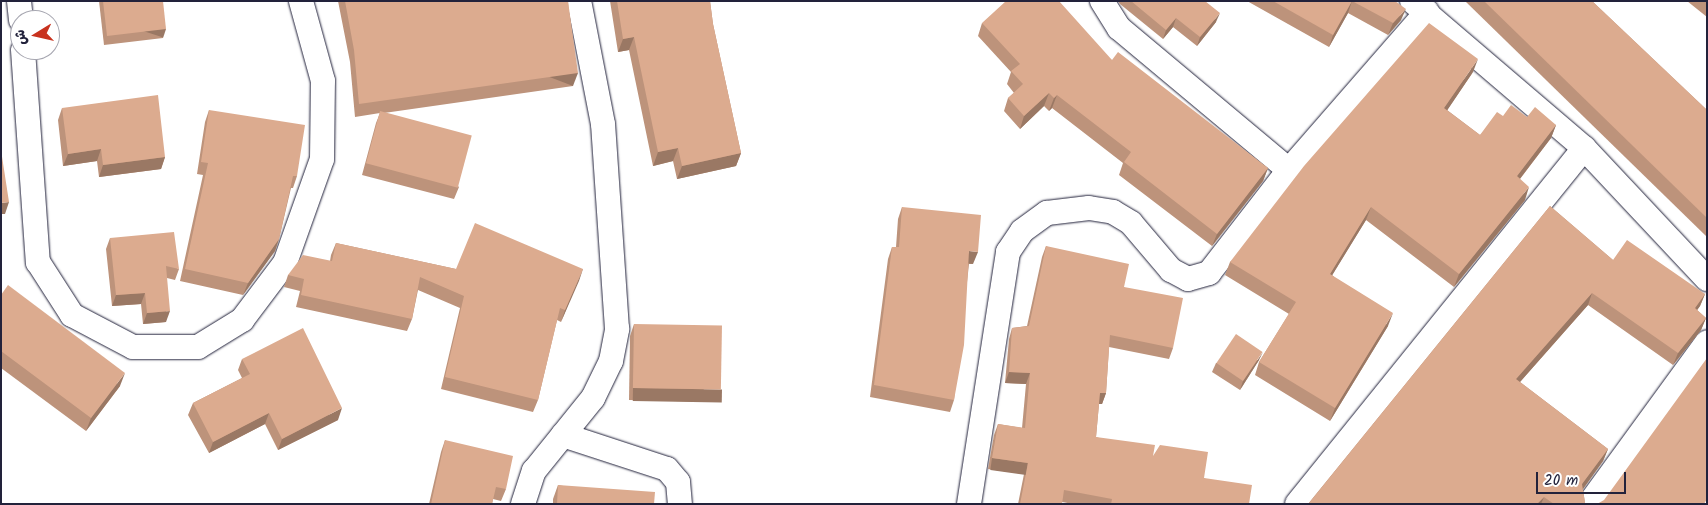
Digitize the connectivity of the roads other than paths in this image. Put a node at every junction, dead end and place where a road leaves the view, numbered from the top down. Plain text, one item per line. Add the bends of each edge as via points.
1 (301, 1) edge
2 (578, 1) edge
3 (1102, 1) edge
4 (1419, 6) edge
5 (24, 60) edge
6 (1584, 148) junction
7 (1289, 170) junction
8 (1707, 279) edge
9 (1707, 342) edge
10 (563, 436) junction
11 (523, 504) edge
12 (680, 504) edge
13 (969, 504) edge
14 (1297, 504) edge
15 (1589, 504) edge

1 - 5 street via 323,81 322,160 285,263 242,320 198,347 133,347 72,315 38,262
2 - 10 street via 603,124 617,329 612,361 593,398
3 - 7 street via 1119,28
4 - 6 street
4 - 7 street
6 - 8 street
6 - 14 street
7 - 13 street via 1229,253 1198,278 1188,279 1172,270 1137,228 1113,212 1089,208 1047,212 1022,231 1008,252
9 - 15 street
10 - 11 street via 534,471
10 - 12 street via 667,469 678,482

